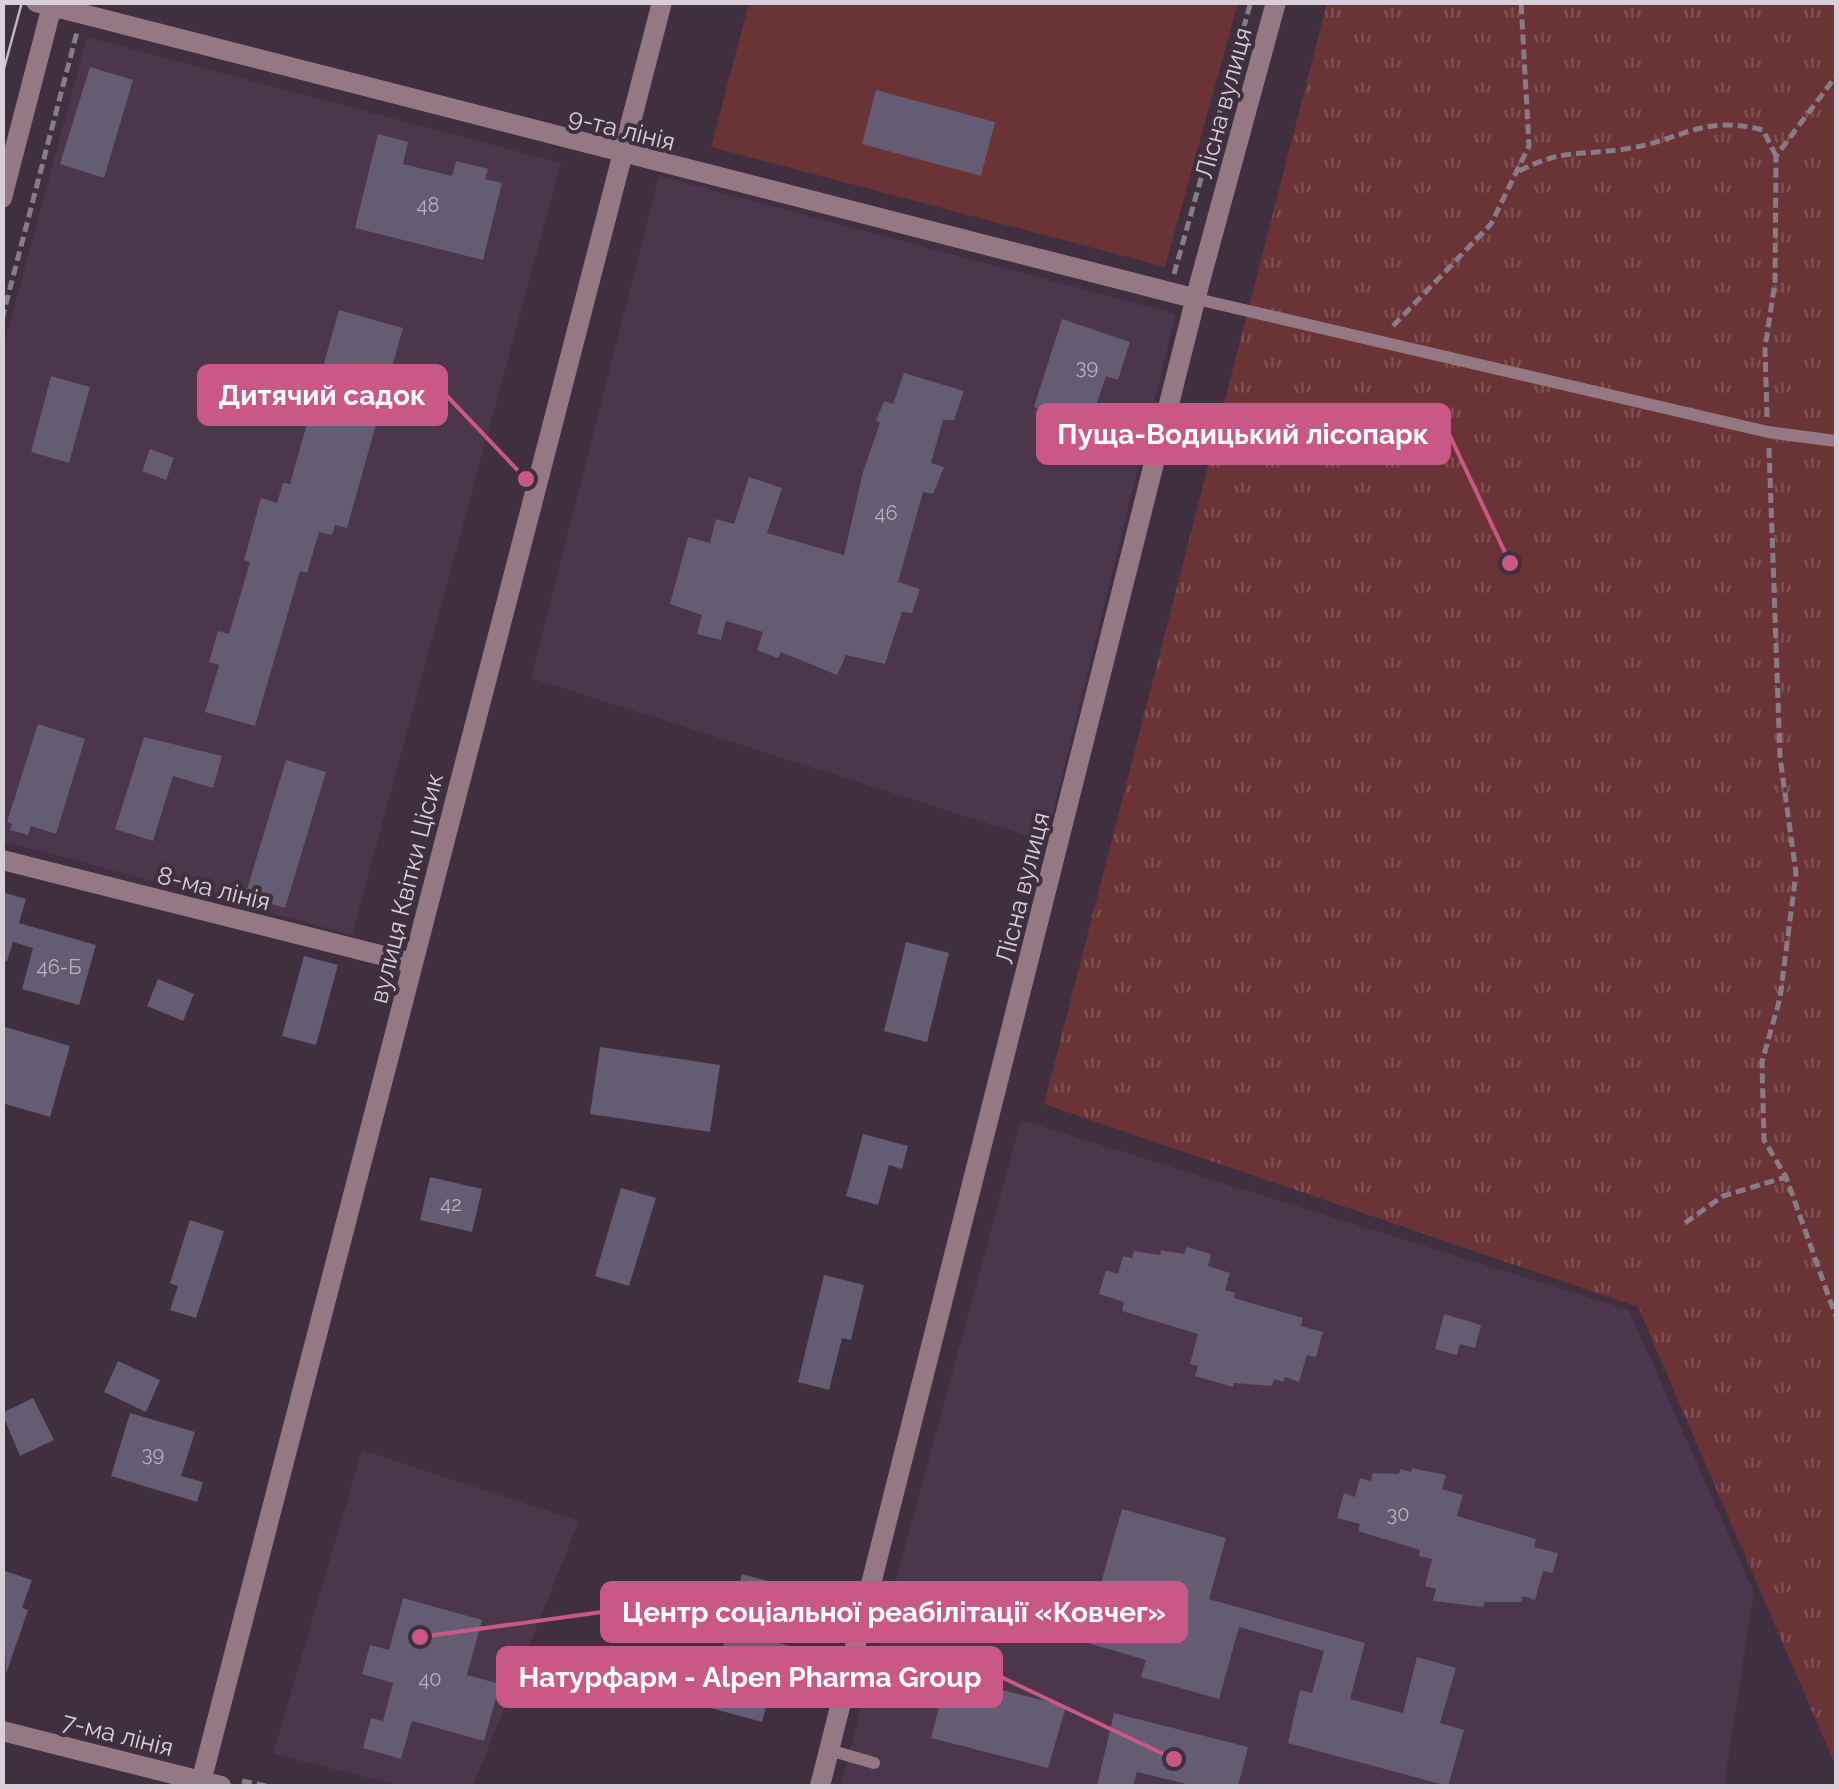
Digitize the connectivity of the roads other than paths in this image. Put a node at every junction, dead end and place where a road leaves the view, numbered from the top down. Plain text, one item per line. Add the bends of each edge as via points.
1 (662, 2) edge
2 (1276, 2) edge
3 (47, 4) edge
4 (621, 155) junction
5 (2, 198) edge
6 (1197, 299) junction
7 (1836, 441) edge
8 (2, 860) edge
9 (412, 964) junction
10 (2, 1731) edge
11 (830, 1750) junction
12 (874, 1762) dead end
13 (208, 1785) edge
14 (820, 1786) edge

1 - 4 street, вулиця Квітки Цісик
2 - 6 street, Лісна вулиця
3 - 4 street, 9-та лінія
3 - 5 street
4 - 6 street, 9-та лінія
4 - 9 street, вулиця Квітки Цісик
6 - 7 lane via 1768,432
6 - 11 street, Лісна вулиця
8 - 9 street, 8-ма лінія
9 - 13 street, вулиця Квітки Цісик
10 - 13 street, 7-ма лінія
11 - 12 lane
11 - 14 street, Лісна вулиця

